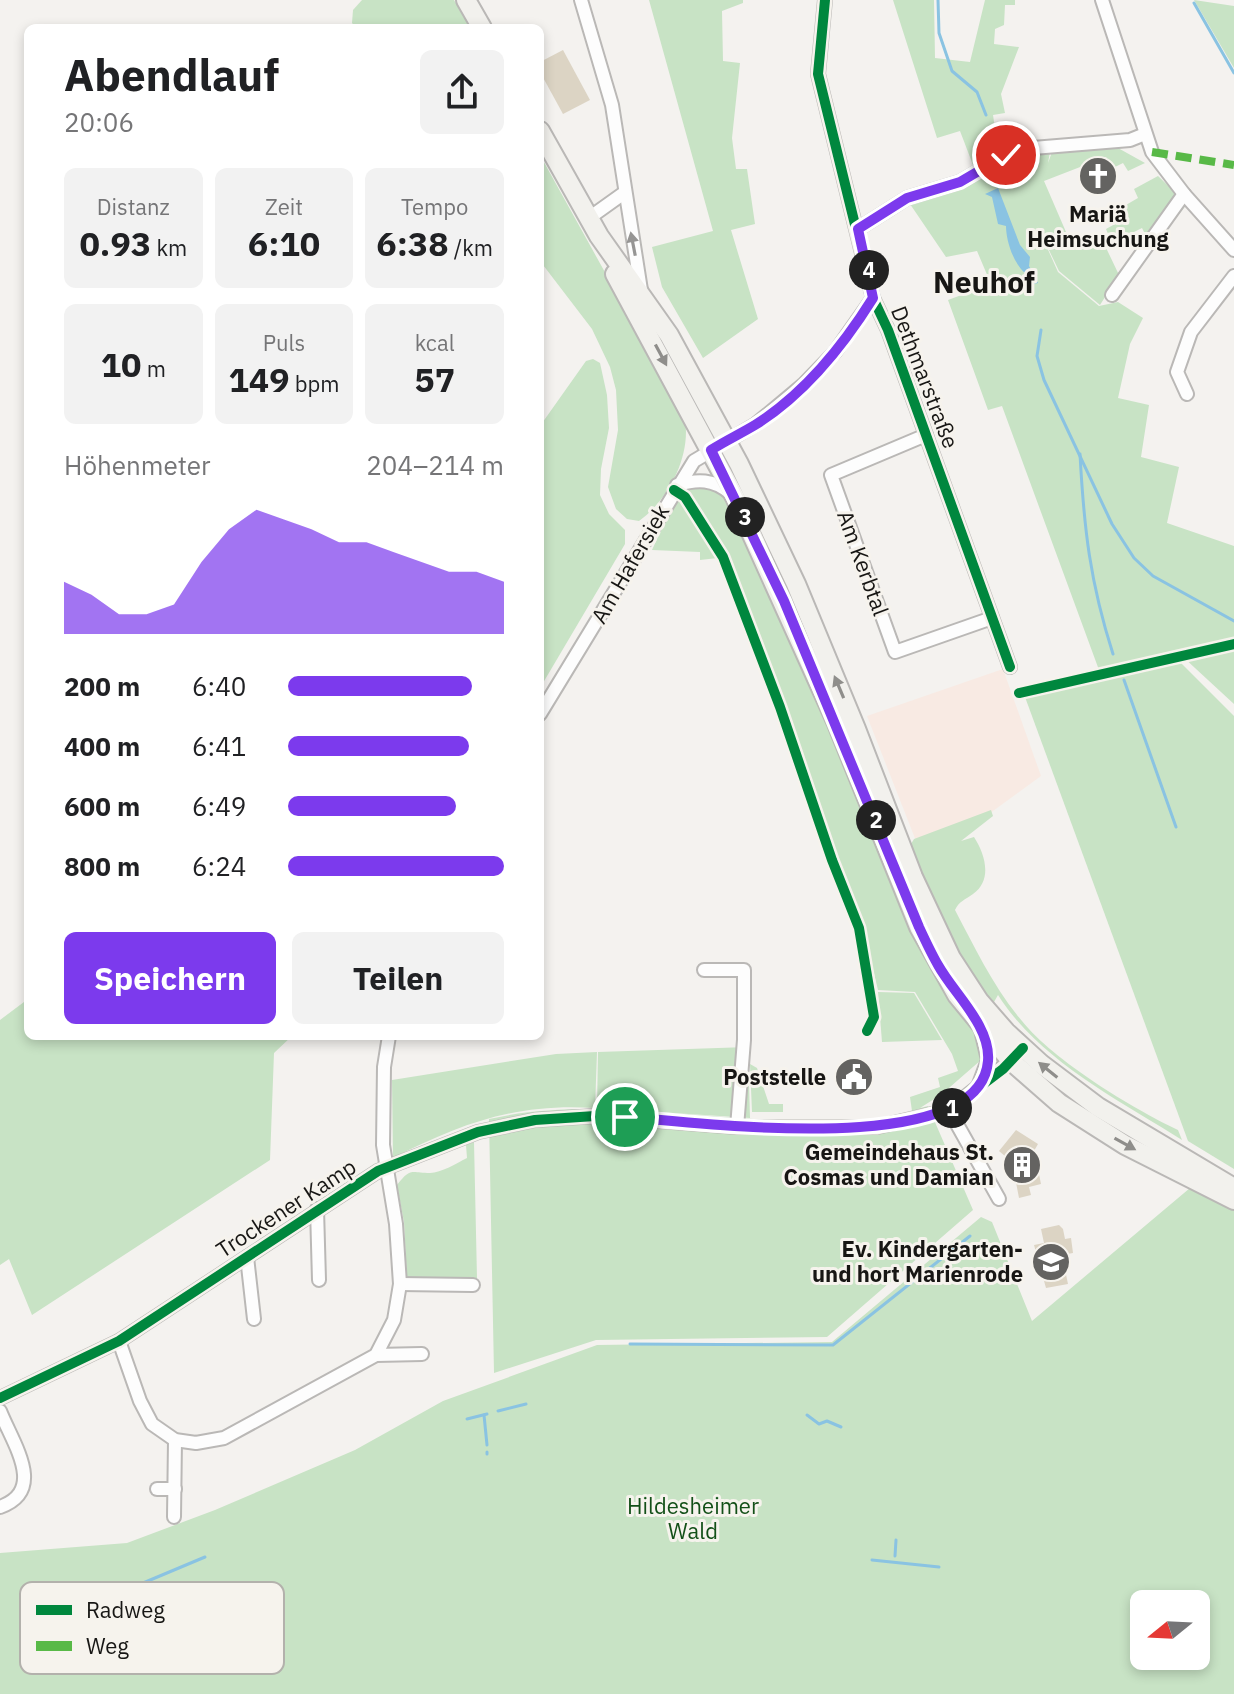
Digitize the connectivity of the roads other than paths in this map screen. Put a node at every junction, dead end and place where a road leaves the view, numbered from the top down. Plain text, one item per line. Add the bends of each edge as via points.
1 (466, 0) edge
2 (581, 0) edge
3 (825, 0) edge
4 (1102, 0) edge
5 (480, 24) edge
6 (1145, 134) junction
7 (544, 138) edge
8 (624, 193) junction
9 (1184, 194) junction
10 (589, 218) junction
11 (858, 229) junction
12 (599, 236) junction
13 (1234, 250) edge
14 (1234, 276) edge
15 (642, 294) junction
16 (1112, 295) dead end
17 (873, 298) junction
18 (1187, 394) dead end
19 (926, 435) junction
20 (719, 445) junction
21 (677, 485) junction
22 (735, 497) junction
23 (992, 618) junction
24 (1010, 667) dead end
25 (544, 707) edge
26 (704, 970) dead end
27 (979, 1027) junction
28 (388, 1040) edge
29 (1017, 1055) junction
30 (975, 1090) junction
31 (949, 1110) junction
32 (737, 1127) junction
33 (389, 1167) junction
34 (1234, 1188) edge
35 (999, 1199) dead end
36 (1234, 1200) edge
37 (317, 1209) junction
38 (247, 1257) junction
39 (319, 1280) dead end
40 (400, 1284) junction
41 (473, 1285) dead end
42 (254, 1319) dead end
43 (119, 1341) junction
44 (422, 1354) dead end
45 (376, 1355) junction
46 (0, 1398) edge
47 (0, 1411) edge
48 (175, 1440) junction
49 (157, 1489) dead end
50 (175, 1489) junction
51 (0, 1507) edge
52 (174, 1517) dead end

1 - 5 main road
2 - 8 street via 612,105
3 - 11 street, Dethmarstraße via 818,74
4 - 6 street
6 - 9 street via 1159,164
6 - 11 street via 1006,155 960,182 907,198
7 - 10 main road
8 - 10 street
15 -> 8 street
9 - 13 street
9 - 16 street
10 - 12 main road
11 - 17 street, Dethmarstraße
12 - 15 main road
12 -> 20 main road via 605,256
14 - 18 street via 1191,332 1177,372
15 - 20 main road via 669,335
17 - 19 street, Dethmarstraße
17 - 20 street, Am Hafersiek via 803,385 756,424
19 - 23 street, Dethmarstraße
19 - 23 street, Am Kerbtal via 831,475 841,504 895,652
20 - 21 street, Am Hafersiek via 694,461
20 - 22 main road
29 -> 20 main road via 931,919 796,584
21 - 22 street via 712,482
21 - 25 street, Am Hafersiek
22 - 27 main road via 836,721 919,927
23 - 24 street, Dethmarstraße
26 - 32 street via 744,970
27 - 29 main road
27 - 30 street via 988,1060
28 - 33 street via 383,1145
29 - 30 street, Trockener Kamp
34 -> 29 main road
29 -> 36 main road via 1043,1090 1089,1123
30 - 31 street, Trockener Kamp
31 - 32 street, Trockener Kamp via 877,1127
31 - 35 street
32 - 33 street, Trockener Kamp via 595,1116 535,1120 478,1132
33 - 37 street, Trockener Kamp
33 - 40 street
37 - 38 street, Trockener Kamp
37 - 39 street, Trockener Kamp
38 - 42 street, Trockener Kamp
38 - 43 street, Trockener Kamp
40 - 41 street
40 - 45 street via 394,1320
43 - 46 street, Trockener Kamp
43 - 48 street via 152,1424
44 - 45 street
45 - 48 street via 224,1438
47 - 51 street via 26,1478 15,1501
48 - 50 street
49 - 50 street
50 - 52 street

